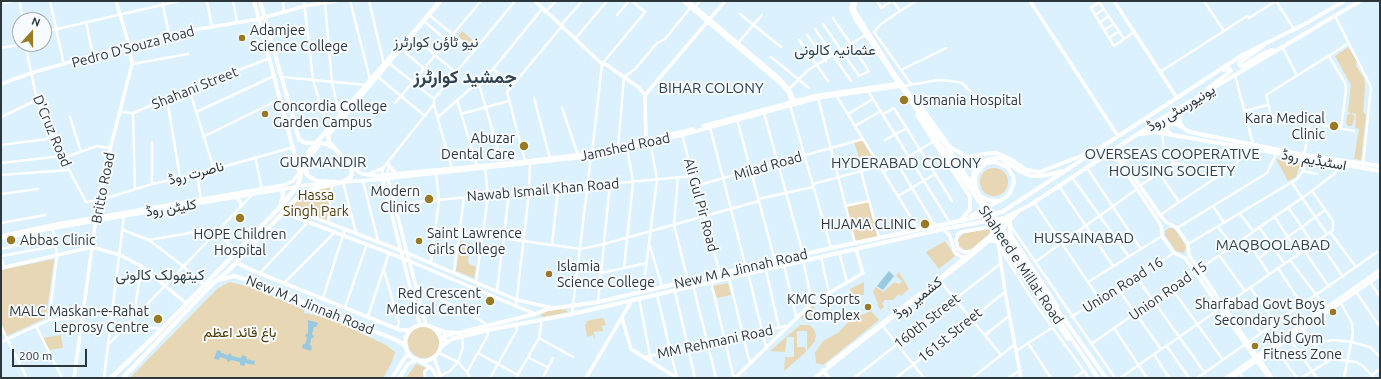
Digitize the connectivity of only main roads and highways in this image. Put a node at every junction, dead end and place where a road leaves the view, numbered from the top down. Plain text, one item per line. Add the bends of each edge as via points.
1 (254, 1) edge
2 (260, 1) edge
3 (437, 1) edge
4 (440, 1) edge
5 (1344, 1) edge
6 (1360, 1) edge
7 (852, 2) edge
8 (1270, 41) junction
9 (1281, 47) junction
10 (386, 64) junction
11 (1210, 76) junction
12 (1203, 94) junction
13 (908, 95) junction
14 (1188, 103) junction
15 (1184, 129) junction
16 (328, 131) junction
17 (1174, 136) junction
18 (1132, 138) junction
19 (935, 139) junction
20 (318, 143) junction
21 (1242, 145) junction
22 (335, 149) junction
23 (1096, 150) junction
24 (309, 155) junction
25 (1305, 157) junction
26 (1380, 166) edge
27 (301, 170) junction
28 (1065, 171) junction
29 (1380, 172) edge
30 (343, 182) junction
31 (282, 190) road end
32 (971, 190) junction
33 (1034, 192) junction
34 (999, 201) junction
35 (1036, 201) junction
36 (277, 210) junction
37 (1002, 212) joint
38 (1004, 218) joint
39 (966, 219) junction
40 (1010, 221) road end
41 (956, 222) junction
42 (1012, 237) junction
43 (989, 241) road end
44 (1006, 250) junction
45 (236, 262) junction
46 (747, 270) junction
47 (222, 272) junction
48 (231, 276) junction
49 (213, 284) junction
50 (1038, 287) junction
51 (1067, 323) junction
52 (434, 328) junction
53 (487, 328) junction
54 (411, 330) junction
55 (455, 333) junction
56 (452, 340) junction
57 (406, 346) junction
58 (441, 347) junction
59 (1079, 351) junction
60 (408, 353) junction
61 (419, 360) junction
62 (111, 378) edge
63 (123, 378) edge
64 (392, 378) edge
65 (399, 378) edge
66 (1098, 378) edge
67 (1106, 378) edge

1 - 27 main road
2 - 20 main road via 299,139
3 - 10 highway
4 - 10 highway
5 - 8 main road, یونیورسٹی روڈ
6 - 9 main road, یونیورسٹی روڈ
7 - 13 main road via 867,34
8 - 9 main road via 1239,65 1243,66 1264,53
8 - 11 main road, یونیورسٹی روڈ
9 - 12 main road, یونیورسٹی روڈ
10 - 16 highway
10 - 16 highway via 378,77
11 - 12 main road via 1227,68 1231,69 1230,74 1214,83
11 - 23 main road, یونیورسٹی روڈ
12 - 14 main road, یونیورسٹی روڈ
13 - 19 main road via 906,99
13 - 23 main road via 921,104 950,147 967,157 997,153 1026,170 1040,172
13 - 34 main road via 979,196
14 - 15 main road via 1180,117
14 - 18 main road, یونیورسٹی روڈ
15 - 17 main road, اسٹیڈیم روڈ via 1169,123 1166,130
15 - 21 main road, اسٹیڈیم روڈ
16 - 20 highway
16 - 22 highway via 329,142
17 - 18 main road, اسٹیڈیم روڈ via 1144,133
17 - 21 main road, اسٹیڈیم روڈ
18 - 35 main road, یونیورسٹی روڈ
19 - 32 main road, Shaheed e Millat Road
19 - 41 main road via 971,201 965,218
20 - 22 main road
20 - 24 highway
21 - 25 main road, اسٹیڈیم روڈ
21 - 25 main road, اسٹیڈیم روڈ via 1276,154
22 - 30 highway via 349,164 352,174
23 - 28 main road, یونیورسٹی روڈ
24 - 27 highway
24 - 30 highway via 305,168 307,175 316,181
25 - 26 main road, اسٹیڈیم روڈ
25 - 29 main road, اسٹیڈیم روڈ
27 - 36 highway via 296,188
28 - 32 main road via 1031,176 1005,160 989,159 979,163 975,168 971,178
28 - 33 main road, یونیورسٹی روڈ
30 - 45 highway via 313,189 298,197
31 - 36 highway via 283,200
32 - 50 main road, Shaheed e Millat Road
33 - 35 main road
33 - 37 main road, یونیورسٹی روڈ
34 - 39 main road
34 - 50 main road, Shaheed e Millat Road via 1010,193 1014,182 1011,171 1002,164 986,164 978,171 976,188
35 - 38 main road, یونیورسٹی روڈ
36 - 47 highway via 236,251
37 - 39 main road, New M A Jinnah Road
38 - 46 main road, New M A Jinnah Road via 943,229 766,269
39 - 41 main road, New M A Jinnah Road
40 - 42 main road
41 - 46 main road, New M A Jinnah Road via 831,248
42 - 44 main road via 1007,241
42 - 51 main road
43 - 44 main road
44 - 59 main road via 1068,340
45 - 47 highway
45 - 54 main road, New M A Jinnah Road via 397,329
46 - 53 main road, New M A Jinnah Road via 598,302 554,308
46 - 53 main road, New M A Jinnah Road via 729,277 572,314
47 - 48 main road
47 - 49 highway
47 - 62 highway via 204,285
48 - 49 main road, New M A Jinnah Road
48 - 57 main road, New M A Jinnah Road via 278,291
49 - 63 highway
50 - 51 main road, Shaheed e Millat Road
50 - 59 main road, Shaheed e Millat Road
51 - 67 main road, Shaheed e Millat Road
52 - 54 main road via 420,325
52 - 55 main road, New M A Jinnah Road
52 - 58 main road via 441,336
53 - 55 main road, New M A Jinnah Road
53 - 56 main road, New M A Jinnah Road
54 - 57 main road via 406,337
55 - 56 main road via 443,338
56 - 58 main road, New M A Jinnah Road
57 - 60 main road
58 - 61 main road via 434,358
59 - 66 main road, Shaheed e Millat Road
60 - 61 main road
60 - 64 main road
61 - 65 main road via 408,364

